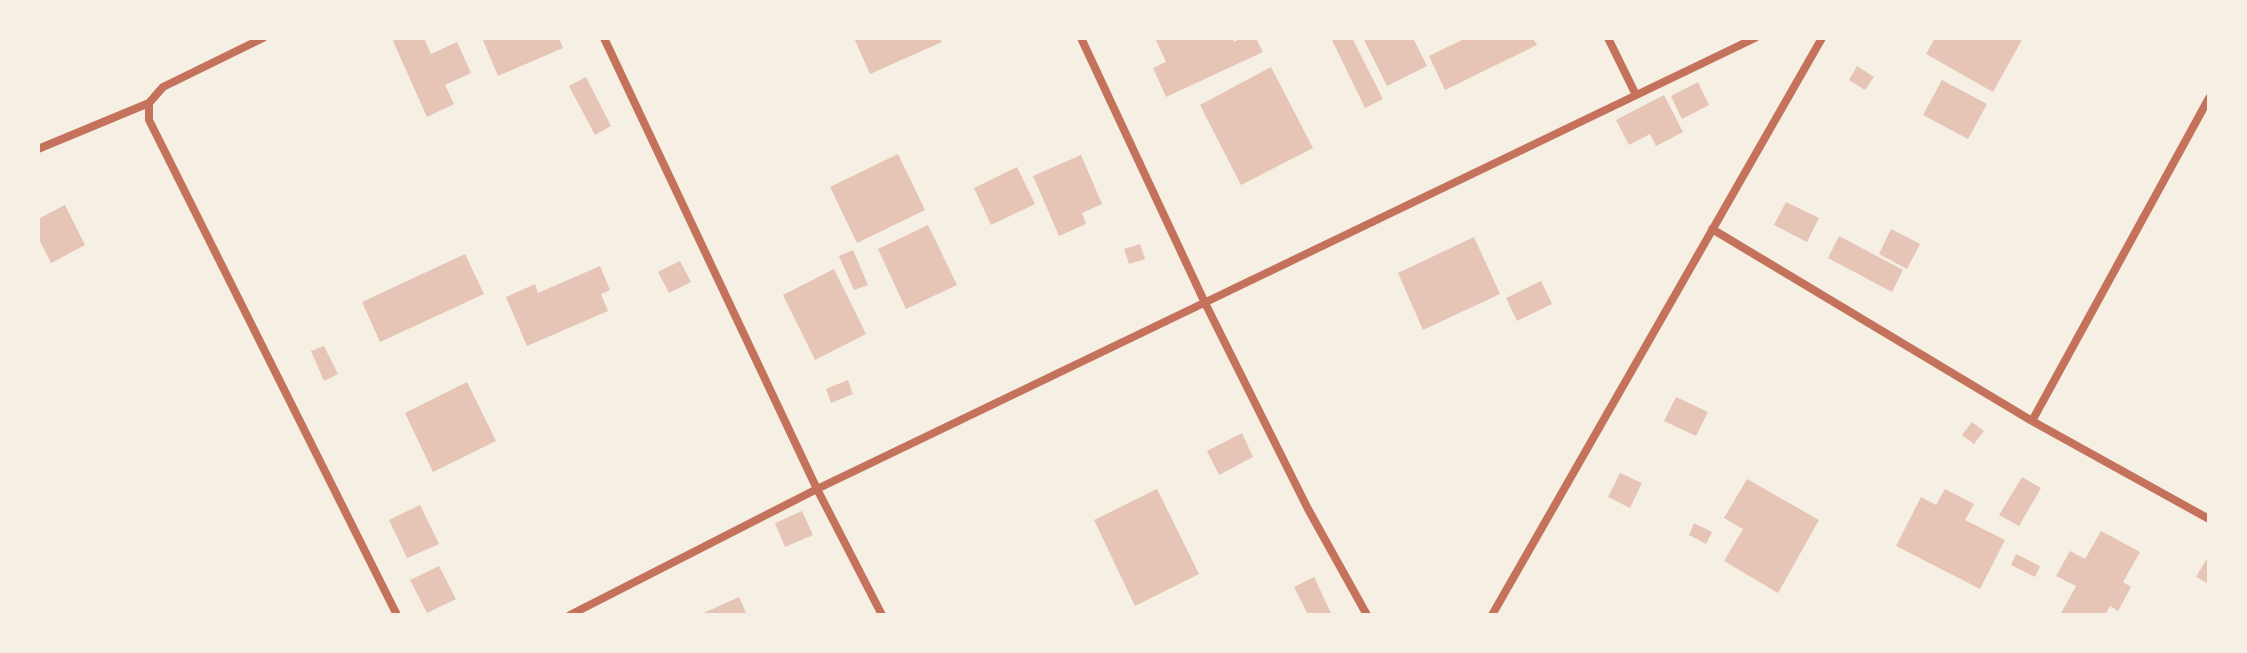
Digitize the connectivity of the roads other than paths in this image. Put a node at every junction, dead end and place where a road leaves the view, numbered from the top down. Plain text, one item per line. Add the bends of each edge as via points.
1 (263, 38) edge
2 (604, 38) edge
3 (1081, 38) edge
4 (1608, 38) edge
5 (1755, 38) edge
6 (1822, 38) edge
7 (1636, 95) junction
8 (2209, 98) edge
9 (149, 103) junction
10 (38, 149) edge
11 (1712, 229) junction
12 (1205, 303) junction
13 (2032, 421) junction
14 (817, 489) junction
15 (2209, 519) edge
16 (397, 615) edge
17 (570, 615) edge
18 (882, 615) edge
19 (1367, 615) edge
20 (1492, 615) edge

1 - 9 street via 163,87
2 - 14 street
3 - 12 street
4 - 7 street
5 - 7 street
6 - 11 street
7 - 12 street
8 - 13 street
9 - 10 street
9 - 16 street via 149,120
11 - 13 street
11 - 20 street
12 - 14 street
12 - 19 street
13 - 15 street
14 - 17 street
14 - 18 street

